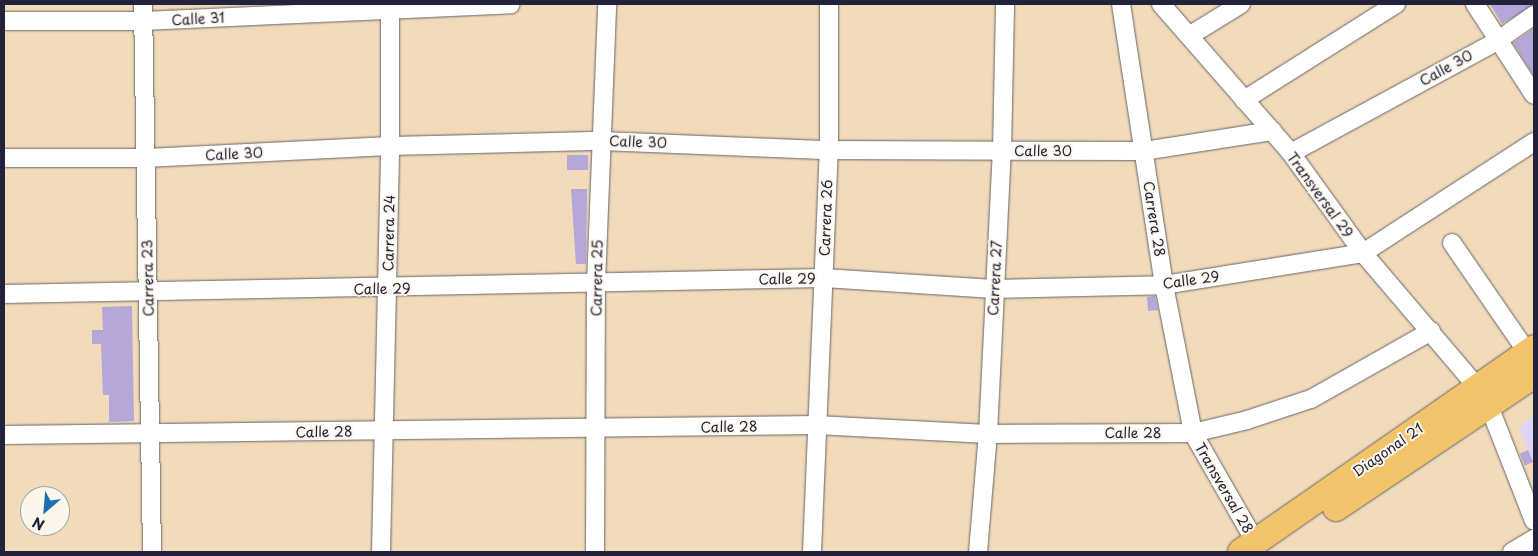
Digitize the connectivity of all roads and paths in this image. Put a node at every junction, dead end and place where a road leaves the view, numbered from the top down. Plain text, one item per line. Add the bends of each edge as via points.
1 (143, 4) edge
2 (512, 4) edge
3 (607, 4) edge
4 (829, 4) edge
5 (1005, 4) edge
6 (1121, 4) edge
7 (1161, 4) edge
8 (1240, 4) edge
9 (1396, 4) edge
10 (1475, 4) edge
11 (390, 6) edge
12 (1534, 15) edge
13 (4, 21) edge
14 (143, 22) junction
15 (1189, 36) junction
16 (1497, 41) junction
17 (1534, 95) edge
18 (1244, 100) junction
19 (1272, 131) junction
20 (601, 141) junction
21 (1534, 142) edge
22 (390, 146) junction
23 (829, 150) junction
24 (1002, 151) junction
25 (1144, 151) junction
26 (1291, 153) junction
27 (4, 158) edge
28 (146, 158) junction
29 (1452, 243) dead end
30 (1363, 253) junction
31 (824, 278) junction
32 (596, 283) junction
33 (1164, 285) junction
34 (388, 289) junction
35 (994, 289) junction
36 (148, 293) junction
37 (4, 294) edge
38 (1430, 331) junction
39 (1532, 359) edge
40 (1483, 397) junction
41 (816, 425) junction
42 (596, 429) junction
43 (384, 431) junction
44 (1193, 433) junction
45 (988, 434) junction
46 (4, 435) edge
47 (151, 435) junction
48 (1534, 521) edge
49 (1534, 540) edge
50 (1255, 549) edge
51 (152, 552) edge
52 (381, 552) edge
53 (594, 552) edge
54 (812, 552) edge
55 (978, 552) edge
56 (1512, 552) edge

1 - 14 street, Carrera 23
2 - 11 street, Calle 31
3 - 20 street, Carrera 25
4 - 23 street, Carrera 26
5 - 24 street, Carrera 27
6 - 25 street, Carrera 28
7 - 15 street, Transversal 29
8 - 15 street
9 - 18 street
10 - 16 street
11 - 14 street, Calle 31
11 - 22 street, Carrera 24
12 - 16 street, Calle 30
13 - 14 street, Calle 31
14 - 28 street, Carrera 23
15 - 18 street, Transversal 29
16 - 17 street
16 - 26 street, Calle 30
18 - 19 street, Transversal 29
19 - 25 street, Calle 30
19 - 26 street, Transversal 29
20 - 22 street, Calle 30
20 - 23 street, Calle 30
20 - 32 street, Carrera 25
21 - 30 street, Calle 29
22 - 28 street, Calle 30
22 - 34 street, Carrera 24
23 - 24 street, Calle 30
23 - 31 street, Carrera 26
24 - 25 street, Calle 30
24 - 35 street, Carrera 27
25 - 33 street, Carrera 28
26 - 30 street, Transversal 29
27 - 28 street, Calle 30
28 - 36 street, Carrera 23
29 - 39 street
30 - 33 street, Calle 29
30 - 38 street, Transversal 29
31 - 32 street, Calle 29
31 - 35 street, Calle 29
31 - 41 street, Carrera 26
32 - 34 street, Calle 29
32 - 42 street, Carrera 25
33 - 35 street, Calle 29
33 - 44 street, Carrera 28
34 - 36 street, Calle 29
34 - 43 street, Carrera 24
35 - 45 street, Carrera 27
36 - 37 street, Calle 29
36 - 47 street, Carrera 23
38 - 40 street, Transversal 29
38 - 44 street, Calle 28 via 1311,399
39 - 40 highway, Diagonal 21
40 - 48 street, Transversal 29
40 - 50 highway, Diagonal 21
41 - 42 street, Calle 28
41 - 45 street, Calle 28
41 - 54 street, Carrera 26
42 - 43 street, Calle 28
42 - 53 street, Carrera 25
43 - 47 street, Calle 28
43 - 52 street, Carrera 24
44 - 45 street, Calle 28
44 - 50 street, Transversal 28
45 - 55 street, Carrera 27
46 - 47 street, Calle 28
47 - 51 street, Carrera 23
49 - 56 street

